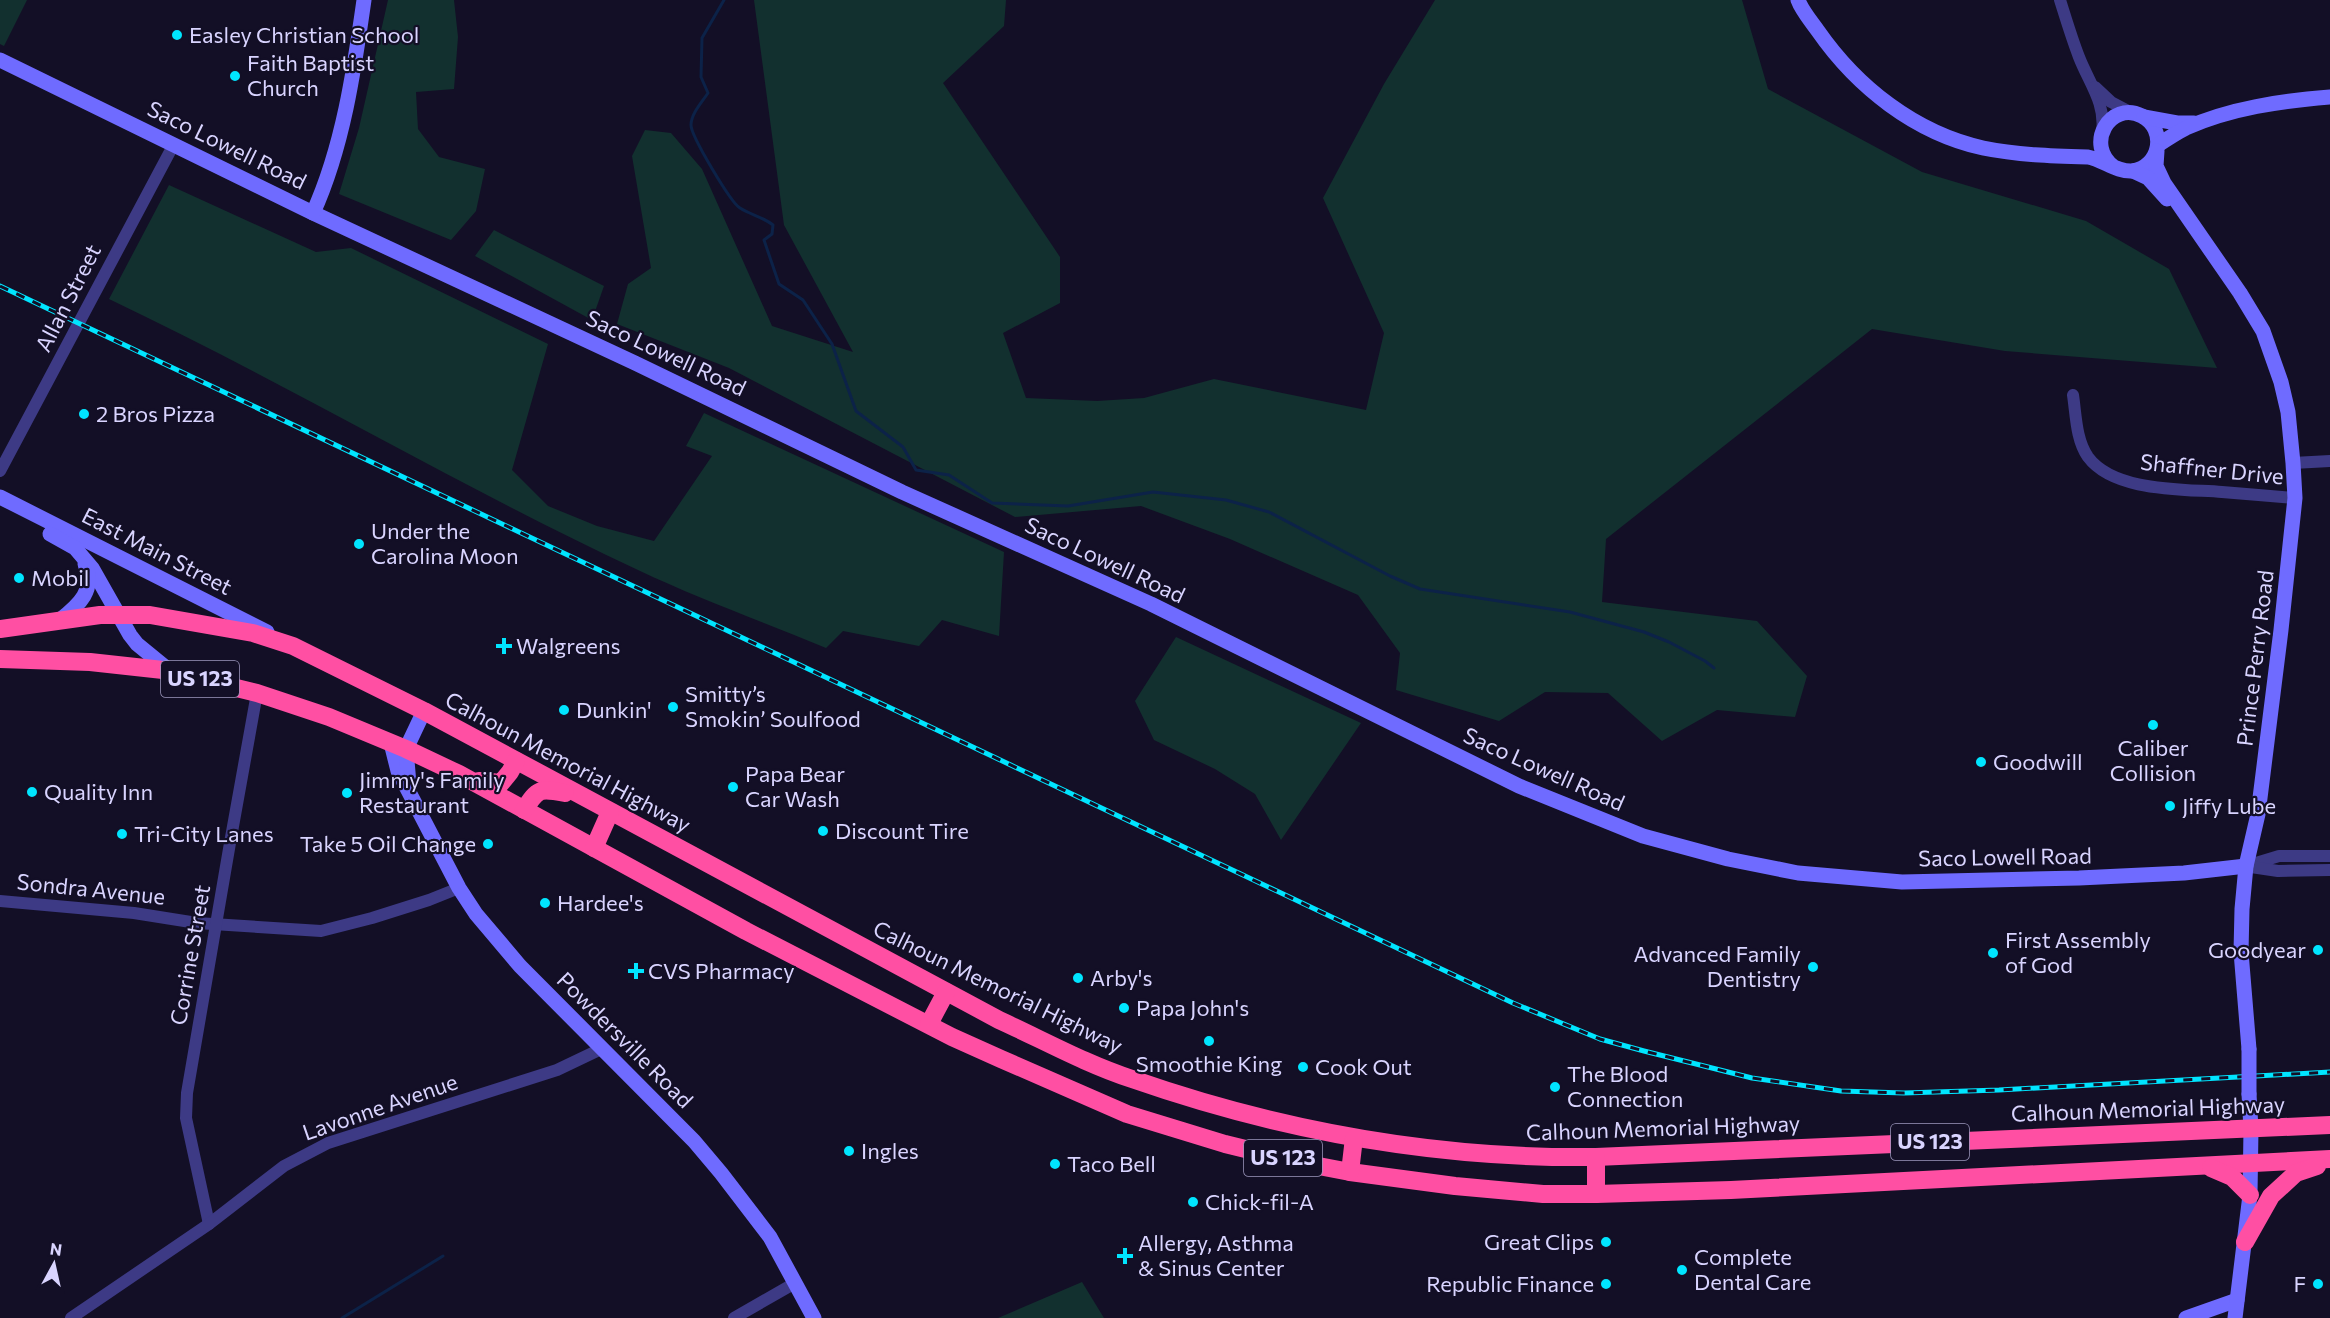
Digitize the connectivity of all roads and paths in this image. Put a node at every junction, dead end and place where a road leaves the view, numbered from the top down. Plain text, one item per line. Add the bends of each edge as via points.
1 (364, 0) edge
2 (1798, 0) edge
3 (2060, 0) edge
4 (0, 60) edge
5 (2094, 86) junction
6 (2330, 97) edge
7 (2138, 115) junction
8 (2203, 122) junction
9 (2101, 136) junction
10 (174, 144) junction
11 (2157, 148) junction
12 (2049, 155) junction
13 (2114, 166) junction
14 (2133, 171) junction
15 (313, 213) junction
16 (2187, 218) junction
17 (2073, 395) dead end
18 (2330, 461) edge
19 (2293, 463) junction
20 (0, 471) edge
21 (0, 497) edge
22 (2295, 498) junction
23 (0, 502) edge
24 (80, 553) junction
25 (118, 615) junction
26 (60, 620) junction
27 (0, 629) edge
28 (293, 646) junction
29 (0, 659) edge
30 (172, 672) junction
31 (257, 693) junction
32 (424, 711) junction
33 (399, 746) junction
34 (516, 761) junction
35 (469, 779) junction
36 (581, 796) junction
37 (524, 810) junction
38 (610, 812) junction
39 (594, 848) junction
40 (2330, 856) edge
41 (2247, 866) junction
42 (2330, 870) edge
43 (459, 888) junction
44 (0, 900) edge
45 (217, 924) junction
46 (946, 992) junction
47 (929, 1024) junction
48 (601, 1049) junction
49 (2330, 1125) edge
50 (2251, 1129) junction
51 (1354, 1138) junction
52 (1596, 1157) junction
53 (2330, 1160) edge
54 (2250, 1163) junction
55 (2206, 1166) junction
56 (1350, 1172) junction
57 (1596, 1194) junction
58 (2250, 1195) junction
59 (209, 1224) junction
60 (2245, 1242) junction
61 (795, 1283) junction
62 (2237, 1300) junction
63 (71, 1318) edge
64 (734, 1318) edge
65 (814, 1318) edge
66 (2186, 1318) edge
67 (2235, 1318) edge

1 - 15 street via 342,123 326,185
2 - 12 street via 1837,58 1874,94 1912,120 1982,147
3 - 5 street
4 - 10 street, Saco Lowell Road
5 - 7 street via 2111,102
5 - 9 street via 2104,120
6 - 8 street via 2255,106
7 - 8 street via 2181,124
7 - 9 street via 2113,118
7 - 11 street via 2153,126
8 - 11 street via 2184,129
9 - 12 street via 2079,150
9 - 13 street via 2104,158
10 - 15 street, Saco Lowell Road
10 - 20 street, Allan Street
11 - 14 street via 2150,162
11 - 16 street, Prince Perry Road via 2156,166
12 - 13 street via 2088,157
13 - 14 street
14 - 16 street, Prince Perry Road via 2148,178
15 - 41 street, Saco Lowell Road via 902,492 1151,604 1519,786 1643,836 1798,873 1902,882 2079,879
16 - 19 street, Prince Perry Road via 2263,331 2288,412
17 - 22 street, Shaffner Drive via 2082,446 2088,457 2124,480 2175,489
18 - 19 street
19 - 22 street, Prince Perry Road
21 - 28 street, East Main Street
22 - 41 street, Prince Perry Road via 2270,730
23 - 24 street, East Main Street via 13,515
24 - 25 street, East Main Street
24 - 26 street via 89,573 86,592 81,603
25 - 26 highway, Calhoun Memorial Highway / US 123
25 - 28 highway, Calhoun Memorial Highway / US 123 via 150,615 218,625
25 - 30 street, East Main Street via 137,644
26 - 27 highway, Calhoun Memorial Highway / US 123
28 - 32 highway, Calhoun Memorial Highway / US 123
29 - 30 highway, US 123 via 90,662
30 - 31 highway, US 123
31 - 33 highway, US 123
31 - 45 street, Corrine Street
32 - 33 street
32 - 34 highway, Calhoun Memorial Highway / US 123
33 - 35 highway, US 123
33 - 43 street, Powdersville Road via 398,771
34 - 35 highway via 501,783
34 - 36 highway, Calhoun Memorial Highway / US 123
35 - 37 highway, US 123
36 - 37 highway via 539,790
36 - 38 highway, Calhoun Memorial Highway / US 123
37 - 39 highway, US 123
38 - 39 highway
38 - 46 highway, Calhoun Memorial Highway / US 123
39 - 47 highway, US 123
40 - 41 street via 2279,856
41 - 42 street via 2278,871
41 - 50 street, Prince Perry Road, bridge via 2241,952
43 - 45 street, Sondra Avenue via 321,931
43 - 48 street, Powdersville Road via 520,966
44 - 45 street, Sondra Avenue
45 - 59 street, Corrine Street via 186,1118
46 - 47 highway
46 - 51 highway, Calhoun Memorial Highway / US 123 via 1131,1079
47 - 56 highway, US 123 via 1127,1114 1225,1144
48 - 59 street, Lavonne Avenue via 557,1070 328,1143 284,1166
48 - 61 street, Powdersville Road via 721,1173 770,1237
49 - 50 highway, Calhoun Memorial Highway / US 123
50 - 52 highway, Calhoun Memorial Highway / US 123
50 - 54 street, Prince Perry Road
51 - 52 highway, Calhoun Memorial Highway / US 123 via 1535,1158
51 - 56 highway
52 - 57 highway
53 - 54 highway, US 123
53 - 60 highway via 2296,1173 2271,1196
54 - 55 highway, US 123
54 - 58 street, Prince Perry Road
55 - 57 highway, US 123
55 - 58 highway via 2232,1177
56 - 57 highway, US 123 via 1543,1194
58 - 60 street, Prince Perry Road
59 - 63 street, Lavonne Avenue
60 - 62 street, Prince Perry Road
61 - 64 street
61 - 65 street, Powdersville Road
62 - 66 street
62 - 67 street, Prince Perry Road

